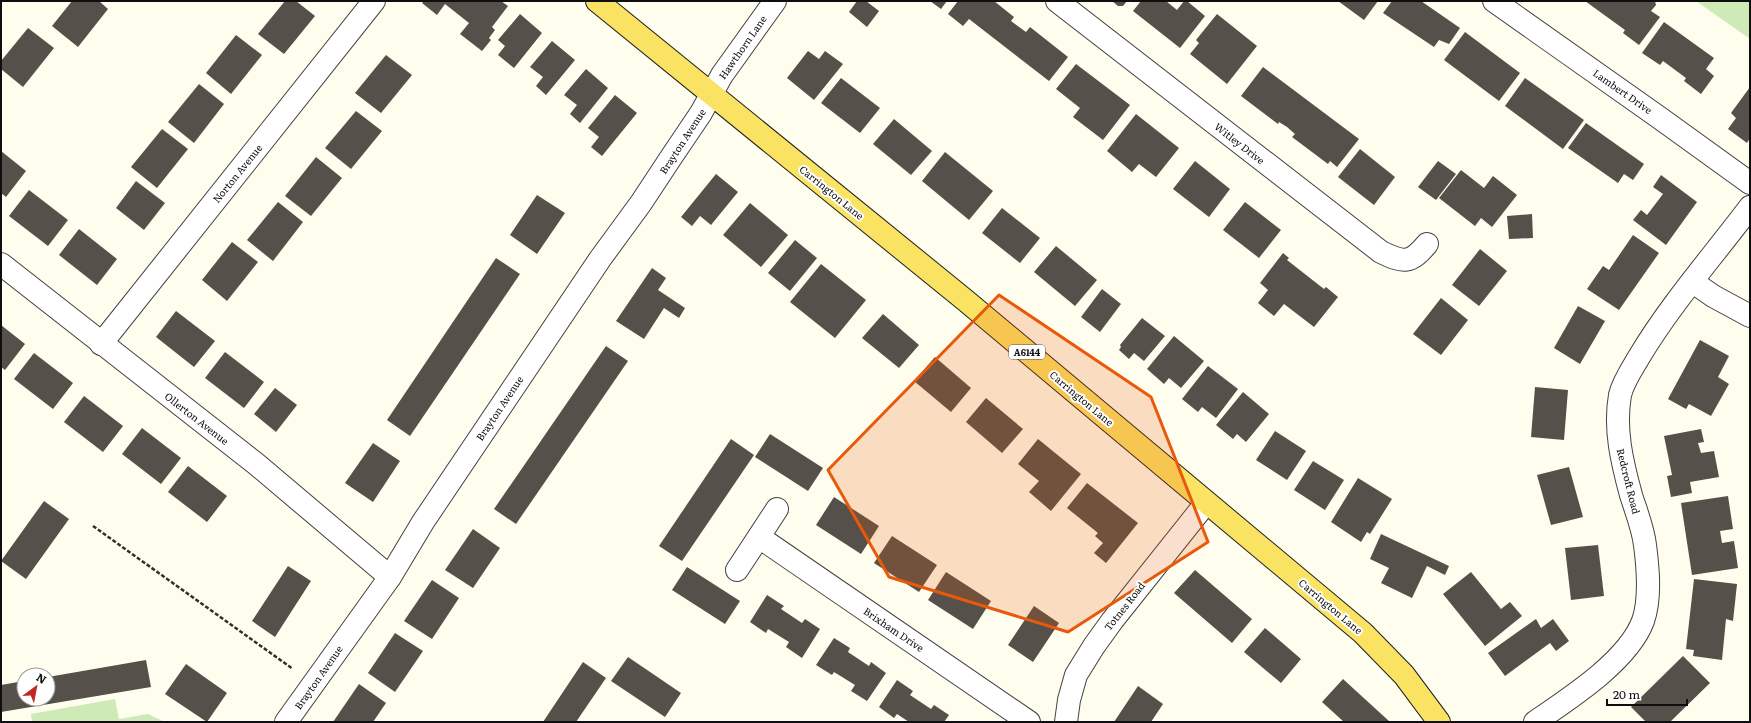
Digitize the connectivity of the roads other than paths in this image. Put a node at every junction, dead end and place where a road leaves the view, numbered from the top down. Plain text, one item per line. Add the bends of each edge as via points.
1 (374, 1) edge
2 (597, 1) edge
3 (775, 1) edge
4 (1057, 1) edge
5 (1494, 1) edge
6 (711, 94) junction
7 (1750, 184) edge
8 (1750, 207) edge
9 (1427, 244) dead end
10 (1, 264) edge
11 (1693, 282) junction
12 (1750, 316) edge
13 (101, 344) junction
14 (1206, 503) junction
15 (777, 509) dead end
16 (759, 537) junction
17 (737, 570) dead end
18 (390, 576) junction
19 (286, 722) edge
20 (1030, 722) edge
21 (1066, 722) edge
22 (1439, 722) edge
23 (1535, 722) edge

1 - 13 street, Norton Avenue
2 - 6 main road, Carrington Lane / A6144
3 - 6 street, Hawthorn Lane
4 - 9 street, Witley Drive via 1381,252 1407,261 1417,256
5 - 7 street, Lambert Drive
6 - 14 main road, Carrington Lane / A6144 via 965,300
6 - 18 street, Brayton Avenue via 641,203 600,259 427,516
8 - 11 street, Redcroft Road
10 - 13 street, Ollerton Avenue
11 - 12 street
11 - 23 street, Redcroft Road via 1649,340 1620,394 1620,455 1645,544 1648,591 1644,619 1638,633 1610,665 1570,698
13 - 18 street, Ollerton Avenue via 255,463
14 - 21 street, Totnes Road via 1094,646 1076,675
14 - 22 main road, Carrington Lane / A6144 via 1363,633 1404,675
15 - 16 street
16 - 17 street
16 - 20 street, Brixham Drive
18 - 19 street, Brayton Avenue

